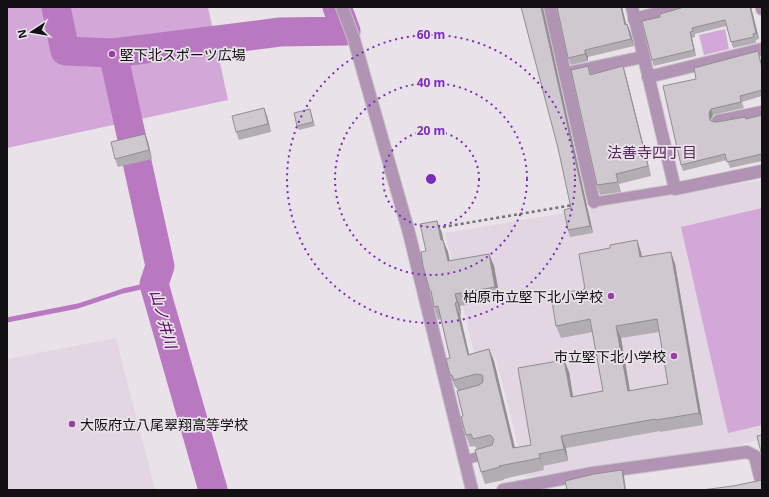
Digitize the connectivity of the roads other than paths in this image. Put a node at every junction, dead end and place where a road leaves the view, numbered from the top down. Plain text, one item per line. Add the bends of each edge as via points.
1 (342, 7) edge
2 (550, 7) edge
3 (680, 7) edge
4 (633, 13) edge
5 (762, 49) edge
6 (643, 56) junction
7 (565, 74) junction
8 (648, 77) junction
9 (762, 112) edge
10 (718, 121) edge
11 (762, 171) edge
12 (675, 189) junction
13 (594, 202) joint
14 (493, 453) edge
15 (464, 460) junction
16 (761, 480) edge
17 (472, 490) edge
18 (503, 490) edge

1 - 15 street via 353,36 409,232 453,399
2 - 7 street
3 - 4 street
4 - 6 street
5 - 8 street
6 - 7 street
6 - 8 street
7 - 13 street
8 - 12 street
9 - 10 street
11 - 12 street
12 - 13 lane
14 - 15 lane
15 - 17 street
16 - 18 street via 755,456 747,452 593,473

